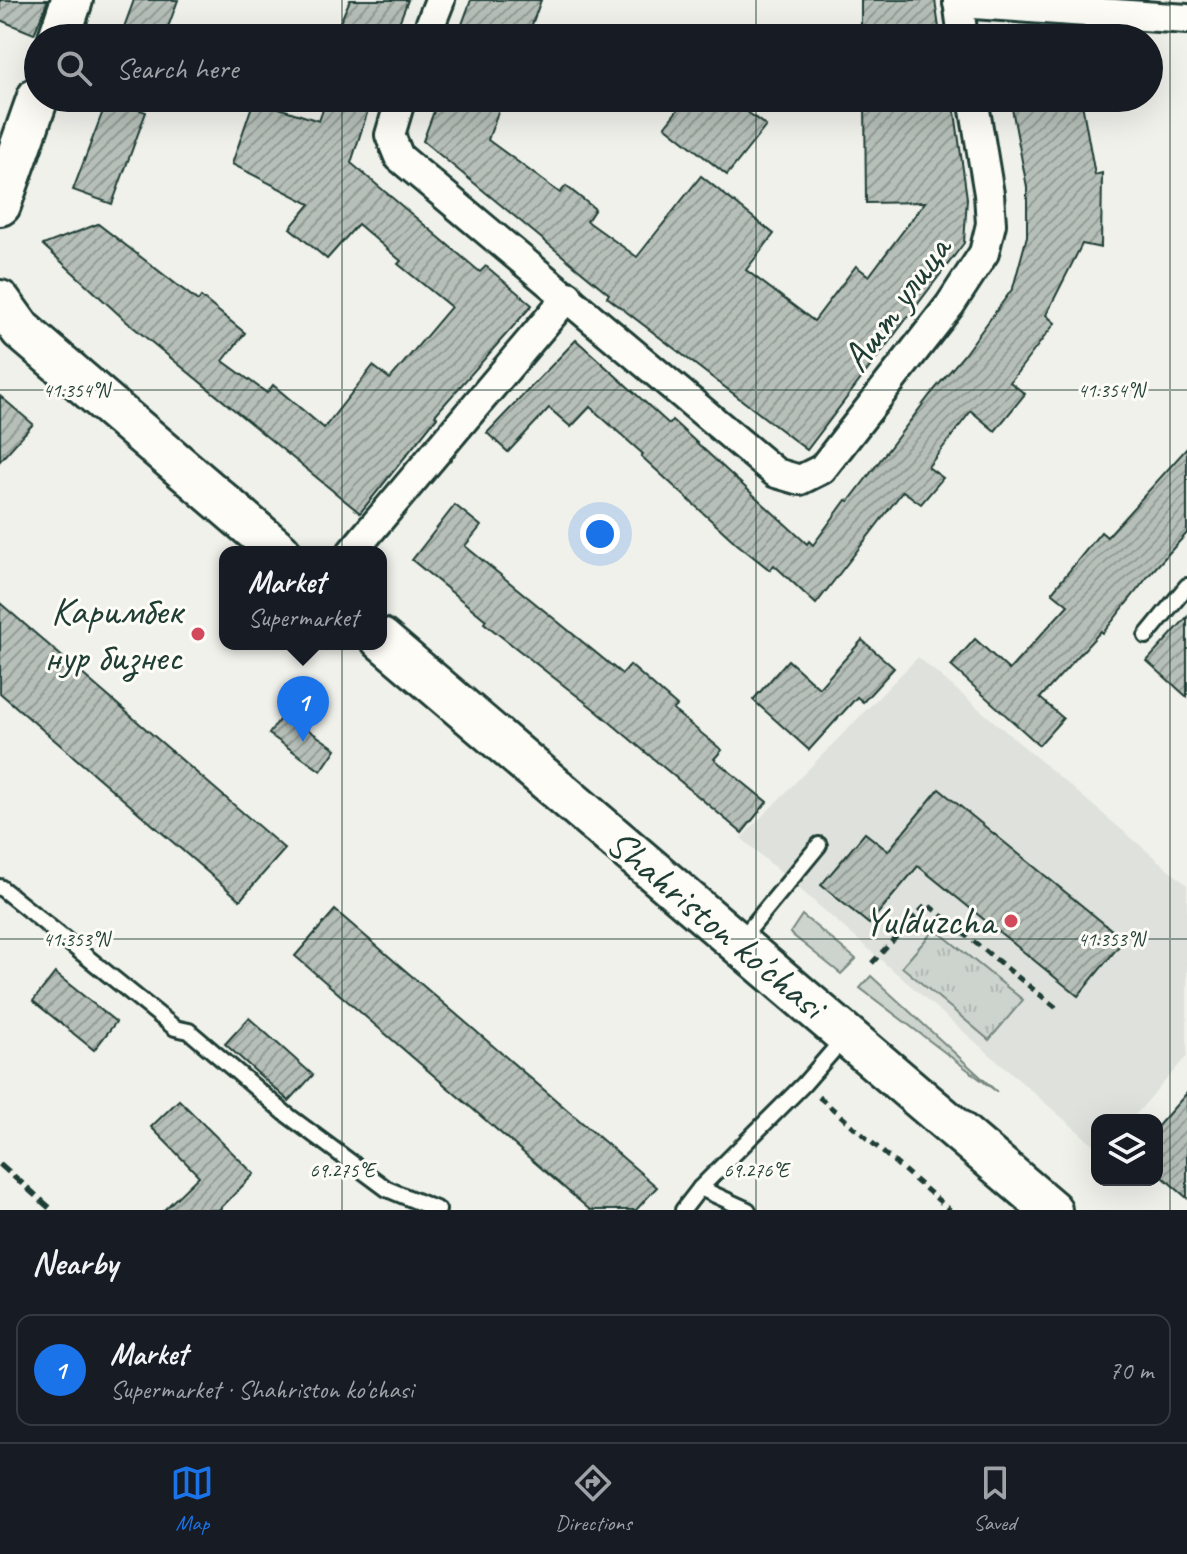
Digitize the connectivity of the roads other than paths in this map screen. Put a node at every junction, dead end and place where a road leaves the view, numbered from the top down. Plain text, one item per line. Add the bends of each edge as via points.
1 (72, 0) edge
2 (440, 0) edge
3 (958, 1) edge
4 (1187, 19) edge
5 (64, 24) edge
6 (431, 24) edge
7 (961, 24) edge
8 (33, 112) edge
9 (397, 112) edge
10 (975, 112) edge
11 (0, 205) edge
12 (568, 296) junction
13 (0, 301) edge
14 (273, 546) edge
15 (357, 546) edge
16 (1187, 586) edge
17 (1146, 636) dead end
18 (387, 644) edge
19 (819, 845) dead end
20 (0, 887) edge
21 (739, 943) junction
22 (847, 1034) junction
23 (700, 1188) junction
24 (438, 1210) edge
25 (683, 1210) edge
26 (748, 1210) edge
27 (1051, 1210) edge

1 - 5 main road
2 - 6 street
3 - 4 street
3 - 7 street
8 - 11 main road
9 - 12 street via 390,135 399,157
10 - 12 street, Ашт улица via 991,224 984,253 822,469 800,480 776,473
12 - 15 street
13 - 14 main road via 21,330
16 - 17 lane
18 - 21 main road, Shahriston ko'chasi
19 - 21 lane
20 - 24 lane via 387,1189
21 - 22 main road, Shahriston ko'chasi
22 - 23 lane
22 - 27 main road, Shahriston ko'chasi
23 - 25 lane
23 - 26 lane

